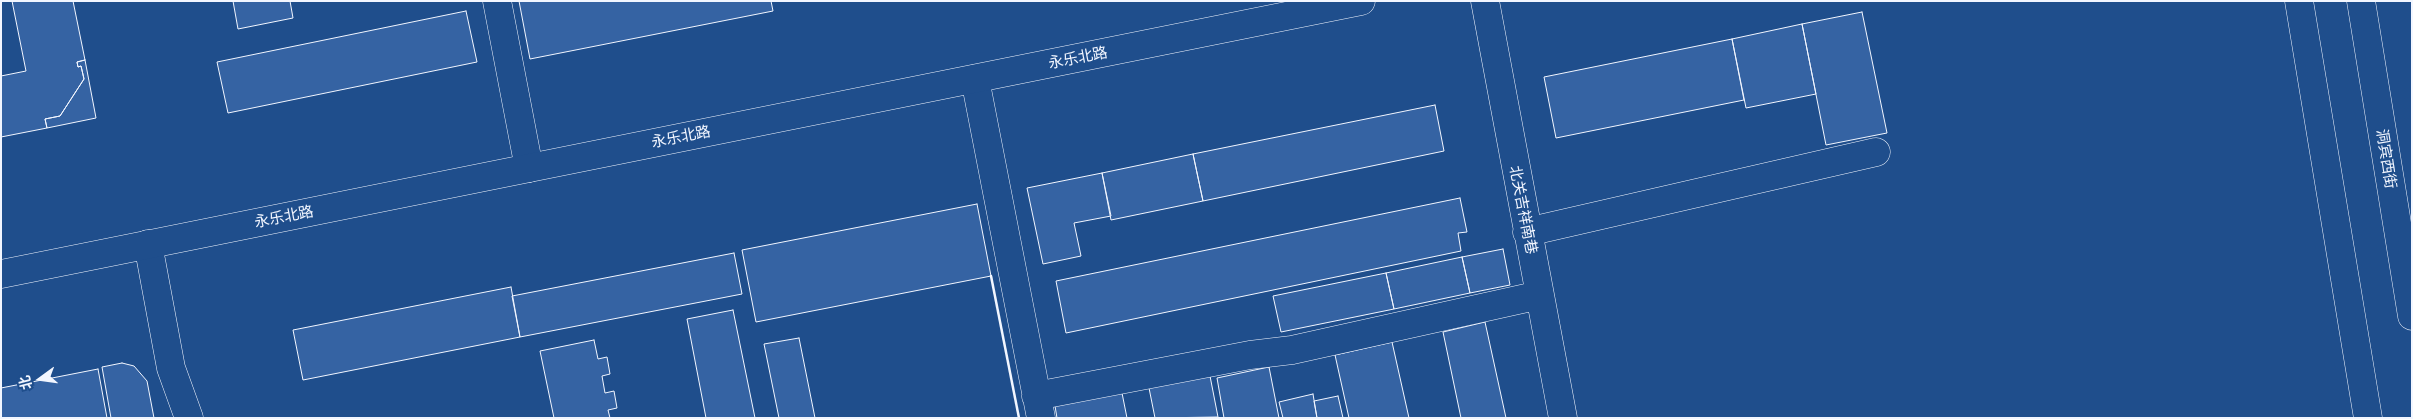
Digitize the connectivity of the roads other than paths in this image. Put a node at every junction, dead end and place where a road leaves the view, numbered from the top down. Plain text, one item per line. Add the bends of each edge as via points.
1 (496, 1) edge
2 (1361, 1) edge
3 (1485, 1) edge
4 (2299, 1) edge
5 (2361, 1) edge
6 (975, 78) junction
7 (1876, 152) dead end
8 (529, 168) junction
9 (1528, 232) junction
10 (148, 244) junction
11 (1, 274) edge
12 (1540, 295) junction
13 (2412, 316) edge
14 (1038, 407) edge
15 (189, 418) edge
16 (1562, 418) edge
17 (2368, 418) edge

1 - 8 main road
2 - 6 main road, 永乐北路
3 - 9 main road, 北关吉祥南巷
4 - 17 main road
5 - 13 main road, 洞宾西街
6 - 8 main road, 永乐北路
6 - 14 main road
7 - 9 main road
8 - 10 main road, 永乐北路
9 - 12 main road, 北关吉祥南巷
10 - 11 main road, 永乐北路
10 - 15 main road via 171,368
12 - 14 main road via 1292,350 1250,355
12 - 16 main road, 北关吉祥南巷

